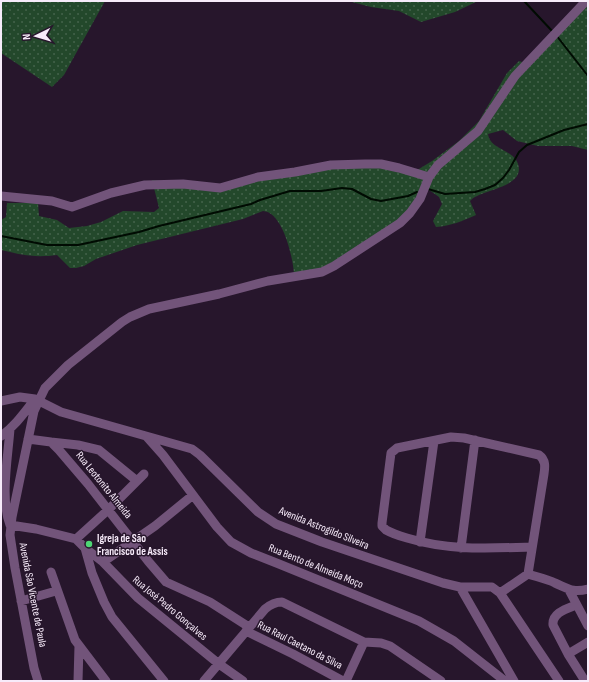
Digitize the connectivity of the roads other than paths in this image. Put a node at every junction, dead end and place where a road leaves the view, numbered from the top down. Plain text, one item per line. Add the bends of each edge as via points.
1 (586, 1) edge
2 (429, 177) junction
3 (1, 196) edge
4 (36, 400) junction
5 (1, 401) edge
6 (10, 429) junction
7 (1, 436) edge
8 (147, 437) junction
9 (28, 439) junction
10 (475, 440) junction
11 (434, 441) junction
12 (51, 442) junction
13 (144, 474) dead end
14 (137, 481) junction
15 (193, 495) junction
16 (108, 510) junction
17 (10, 525) junction
18 (76, 539) junction
19 (134, 542) junction
20 (420, 542) junction
21 (532, 547) junction
22 (84, 548) junction
23 (461, 548) junction
24 (103, 562) junction
25 (51, 572) dead end
26 (528, 574) junction
27 (460, 587) junction
28 (588, 589) edge
29 (569, 590) junction
30 (56, 591) junction
31 (500, 593) junction
32 (21, 601) junction
33 (576, 605) junction
34 (588, 626) edge
35 (248, 629) junction
36 (364, 642) junction
37 (588, 642) edge
38 (79, 646) junction
39 (568, 654) junction
40 (219, 664) junction
41 (34, 668) junction
42 (32, 681) edge
43 (38, 681) edge
44 (78, 681) edge
45 (106, 681) edge
46 (164, 681) edge
47 (204, 681) edge
48 (243, 681) edge
49 (344, 681) edge
50 (441, 681) edge
51 (505, 681) edge
52 (514, 681) edge
53 (559, 681) edge
54 (585, 681) edge

1 - 2 street via 515,76 478,131 442,160
2 - 3 street via 381,164 365,164 331,166 258,177 220,188 183,184 145,185 72,207 52,201
2 - 4 street via 420,199 400,223 334,266 322,272 268,281 140,312 114,328 68,365
4 - 5 street via 20,397
4 - 6 street
4 - 8 street, Avenida Astrogildo Silveira via 61,412
4 - 9 street, Avenida São Vicente de Paula
6 - 7 street
6 - 17 street, Avenida São Vicente de Paula via 5,497
8 - 15 street, Rua Bento de Almeida Moço
8 - 27 street, Avenida Astrogildo Silveira via 195,451 258,512 276,524 417,576
9 - 12 street
9 - 17 street, Avenida São Vicente de Paula
10 - 11 street via 451,437
10 - 21 street via 539,455 544,460
10 - 23 street
11 - 20 street
11 - 20 street via 397,448 392,453 383,515 382,526 386,530
12 - 14 street via 99,450
12 - 16 street, Rua Leotonito Almeida
13 - 14 street
14 - 16 street
15 - 19 street
15 - 51 street, Rua Bento de Almeida Moço via 231,542 278,564 419,621 454,641
16 - 18 street
16 - 19 street, Rua Leotonito Almeida
17 - 18 street
17 - 32 street, Avenida São Vicente de Paula
18 - 22 street
19 - 24 street
19 - 35 street, Rua Leotonito Almeida via 166,582 210,602
20 - 23 street
21 - 23 street
21 - 26 street
22 - 24 street, Rua José Pedro Gonçalves
22 - 46 street via 112,617
24 - 40 street, Rua José Pedro Gonçalves via 138,598
25 - 30 street
26 - 29 street
26 - 31 street
27 - 31 street, Avenida Astrogildo Silveira via 492,588
27 - 52 street
28 - 29 street
29 - 33 street
30 - 32 street
30 - 38 street
31 - 53 street
32 - 41 street, Avenida São Vicente de Paula
33 - 34 street
33 - 39 street via 554,616 552,620
35 - 36 street via 272,603 282,602
35 - 40 street
35 - 49 street, Rua Raul Caetano da Silva
36 - 49 street
36 - 50 street via 390,646
37 - 39 street
38 - 44 street
38 - 45 street
39 - 54 street
40 - 47 street
40 - 48 street, Rua José Pedro Gonçalves
41 - 42 street, Avenida São Vicente de Paula
41 - 43 street, Avenida São Vicente de Paula

